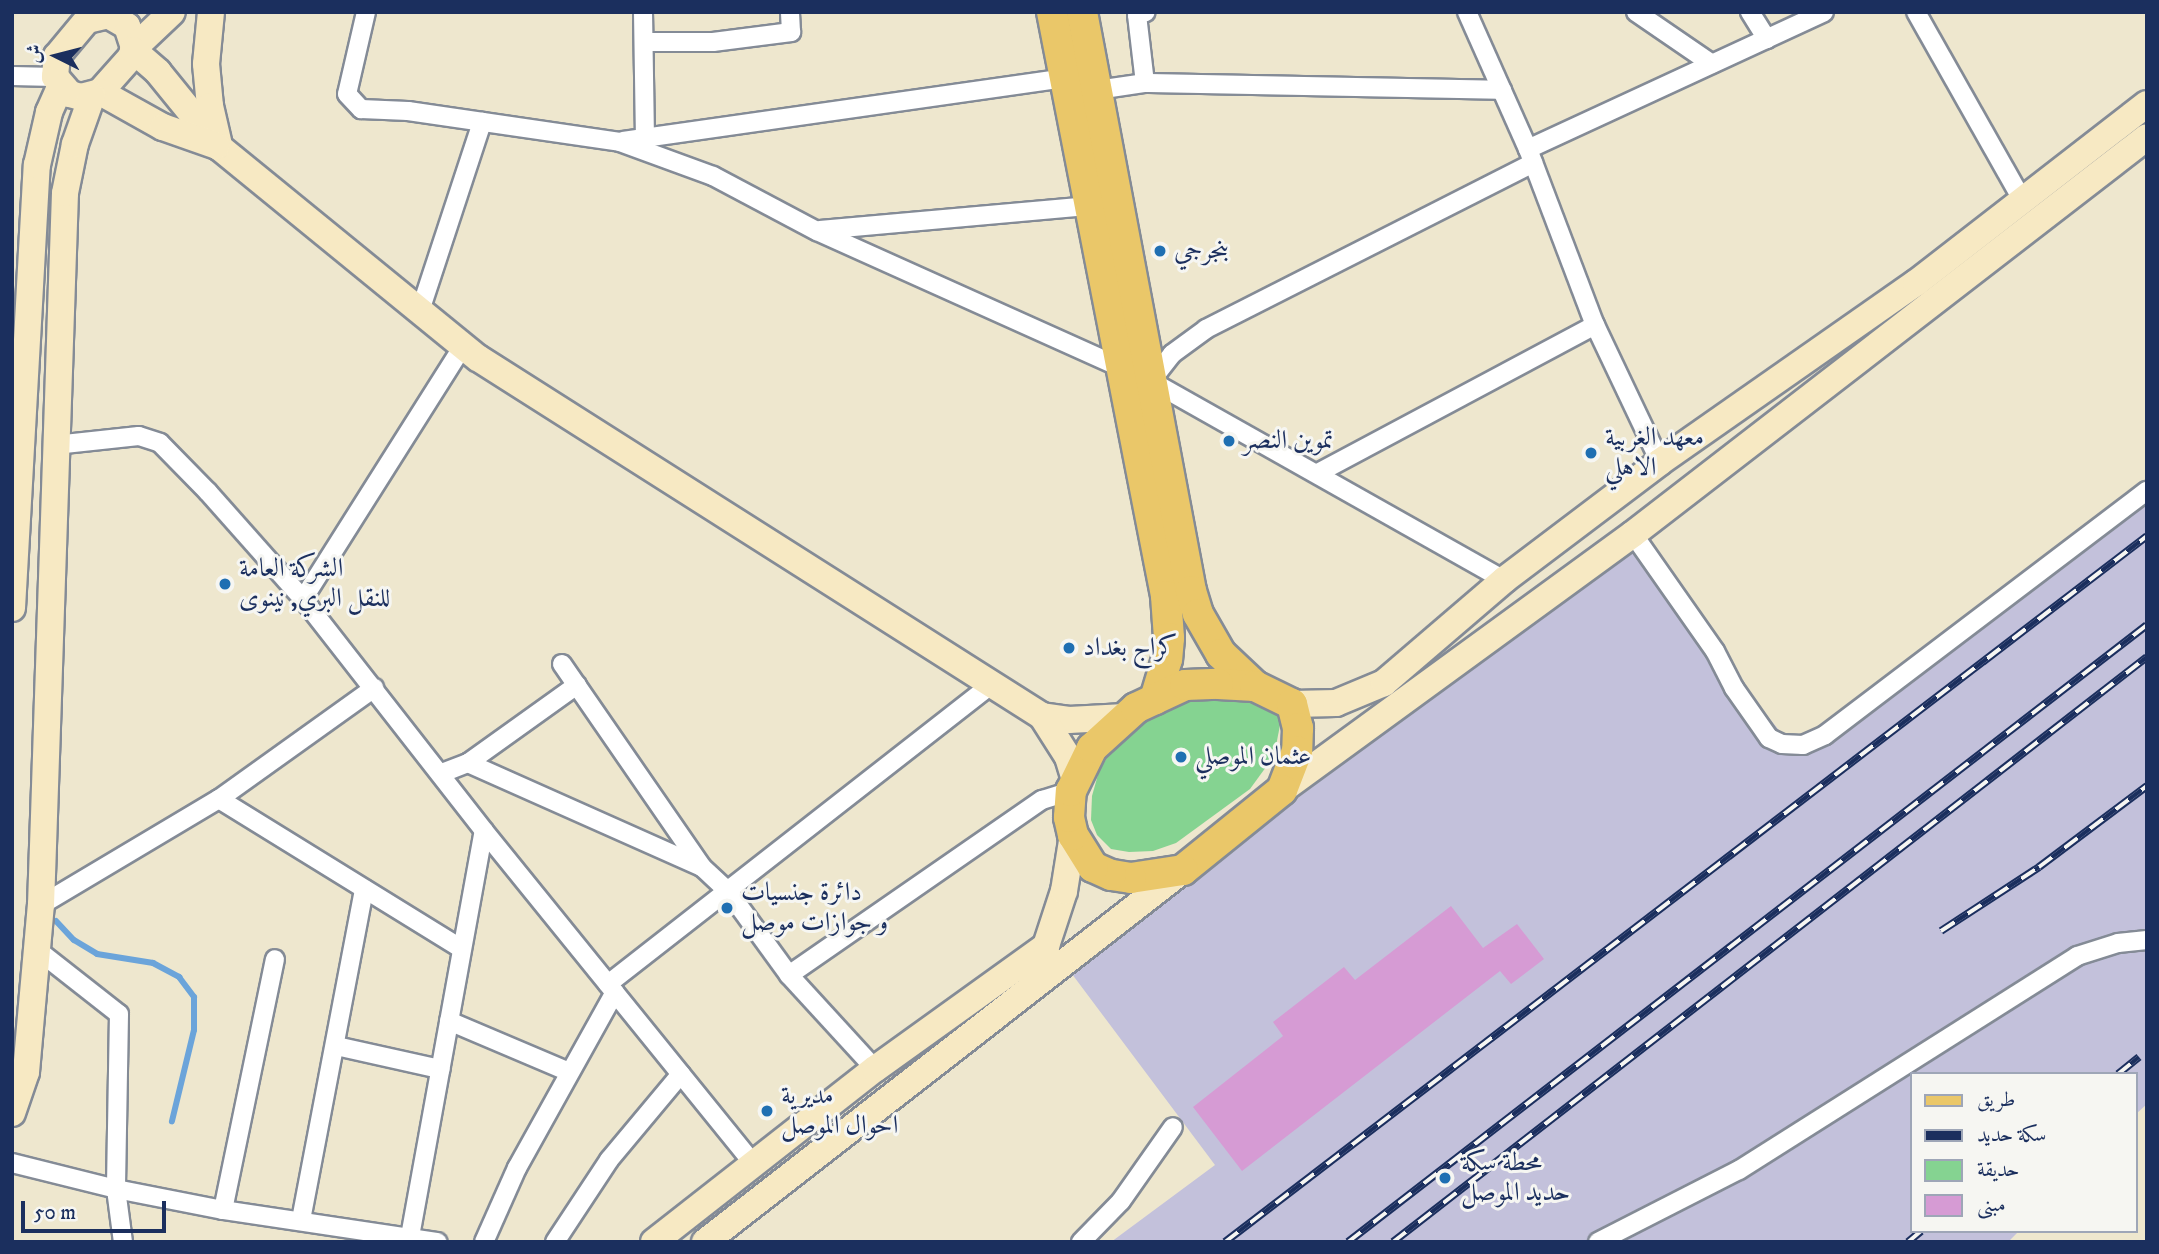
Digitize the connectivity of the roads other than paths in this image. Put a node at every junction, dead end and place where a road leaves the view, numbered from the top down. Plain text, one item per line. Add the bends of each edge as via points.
1 (173, 12) edge
2 (211, 12) edge
3 (366, 12) edge
4 (643, 12) edge
5 (790, 12) edge
6 (1052, 12) edge
7 (1082, 12) edge
8 (1467, 12) edge
9 (1636, 12) edge
10 (1751, 12) edge
11 (1824, 12) edge
12 (1916, 12) edge
13 (1140, 13) edge
14 (110, 14) edge
15 (1767, 39) junction
16 (644, 42) junction
17 (134, 49) junction
18 (1712, 64) junction
19 (12, 76) edge
20 (1065, 78) junction
21 (58, 82) junction
22 (1145, 83) junction
23 (1097, 90) junction
24 (1502, 90) junction
25 (96, 94) junction
26 (2147, 104) edge
27 (482, 122) junction
28 (2147, 137) edge
29 (645, 138) junction
30 (620, 142) junction
31 (219, 147) junction
32 (1530, 156) junction
33 (2022, 199) junction
34 (1090, 206) junction
35 (817, 231) junction
36 (420, 311) junction
37 (1595, 325) junction
38 (463, 346) junction
39 (1121, 367) junction
40 (1151, 381) junction
41 (55, 445) junction
42 (1660, 462) junction
43 (1318, 473) junction
44 (2147, 491) edge
45 (1633, 534) junction
46 (1504, 580) junction
47 (303, 599) junction
48 (12, 608) edge
49 (562, 664) dead end
50 (577, 685) junction
51 (991, 685) junction
52 (1255, 685) junction
53 (374, 688) junction
54 (1155, 699) junction
55 (1292, 704) junction
56 (1042, 716) junction
57 (1125, 718) junction
58 (468, 763) junction
59 (442, 774) junction
60 (1073, 785) junction
61 (1282, 790) junction
62 (219, 799) junction
63 (484, 831) junction
64 (1073, 835) junction
65 (702, 867) junction
66 (1183, 870) junction
67 (364, 889) junction
68 (728, 891) junction
69 (41, 905) junction
70 (2147, 940) edge
71 (460, 948) junction
72 (37, 949) junction
73 (275, 959) dead end
74 (789, 975) junction
75 (612, 988) junction
76 (449, 1021) junction
77 (336, 1046) junction
78 (440, 1069) junction
79 (875, 1069) junction
80 (569, 1072) junction
81 (681, 1074) junction
82 (12, 1113) edge
83 (1173, 1127) dead end
84 (752, 1162) junction
85 (12, 1163) edge
86 (116, 1189) junction
87 (223, 1210) junction
88 (301, 1220) junction
89 (409, 1240) edge
90 (122, 1242) edge
91 (438, 1242) edge
92 (484, 1242) edge
93 (555, 1242) edge
94 (654, 1242) edge
95 (705, 1242) edge
96 (1081, 1242) edge
97 (1598, 1242) edge

1 - 17 main road
2 - 31 main road via 206,64
3 - 27 street via 347,94 361,109
4 - 16 street
5 - 16 street via 791,32 713,42
6 - 20 main road
7 - 23 main road
8 - 24 street
9 - 18 street
10 - 15 street
11 - 15 street
12 - 33 street
13 - 22 street
14 - 17 main road via 127,26
14 - 21 main road via 79,27 57,56
15 - 18 street
16 - 29 street
17 - 25 main road via 125,67
17 - 31 main road
18 - 32 street
19 - 21 street
20 - 29 street
20 - 34 main road
21 - 25 main road via 81,97
21 - 48 main road via 37,165
22 - 23 street
22 - 24 street
23 - 40 main road
24 - 32 street
25 - 31 main road via 163,127
25 - 41 main road via 75,144 65,193
26 - 33 main road
27 - 30 street
27 - 36 street
28 - 45 main road
29 - 30 street
30 - 35 street via 713,176
31 - 36 main road
32 - 37 street
32 - 40 street via 1206,329 1172,354
33 - 42 main road via 1916,283
34 - 35 street
34 - 39 main road
35 - 39 street
36 - 38 main road
37 - 42 street
37 - 43 street
38 - 47 street
38 - 51 main road
39 - 40 street
39 - 54 main road via 1169,617 1167,659
40 - 43 street
40 - 52 main road via 1198,614 1221,654
41 - 47 street via 139,436 160,443
41 - 69 main road
42 - 46 main road
43 - 46 street
44 - 45 street via 1825,736 1803,745 1769,738 1755,721 1715,651
45 - 61 main road
46 - 55 main road via 1384,683 1336,703
47 - 53 street
49 - 50 street
50 - 58 street
50 - 65 street
51 - 56 main road
51 - 68 street
52 - 54 main road via 1185,685
52 - 55 main road
53 - 59 street
53 - 62 street
54 - 57 main road
55 - 61 main road via 1297,751
56 - 57 main road
56 - 60 main road via 1068,757
57 - 60 main road via 1092,748
58 - 59 street
58 - 65 street
59 - 63 street
60 - 64 main road via 1069,817
60 - 74 street via 1042,800
61 - 66 main road
62 - 67 street
62 - 69 street
63 - 71 street
63 - 75 street
64 - 66 main road via 1093,867 1111,875 1154,877
64 - 79 main road via 1065,891 1046,946
65 - 68 street
66 - 95 main road
67 - 71 street
67 - 77 street
68 - 74 street
68 - 75 street
69 - 72 main road
70 - 97 street via 2118,943 2077,956 1739,1170
71 - 76 street
72 - 82 main road via 26,1072
72 - 86 street via 119,1014
73 - 87 street
74 - 79 street
75 - 80 street
75 - 81 street
76 - 78 street
76 - 80 street
77 - 78 street
77 - 88 street
78 - 89 street
79 - 84 main road
80 - 92 street via 517,1168
81 - 84 street
81 - 93 street via 609,1160
83 - 96 street via 1121,1201
84 - 94 main road
85 - 86 street
86 - 87 street
86 - 90 street
87 - 88 street
88 - 89 street
89 - 91 street

